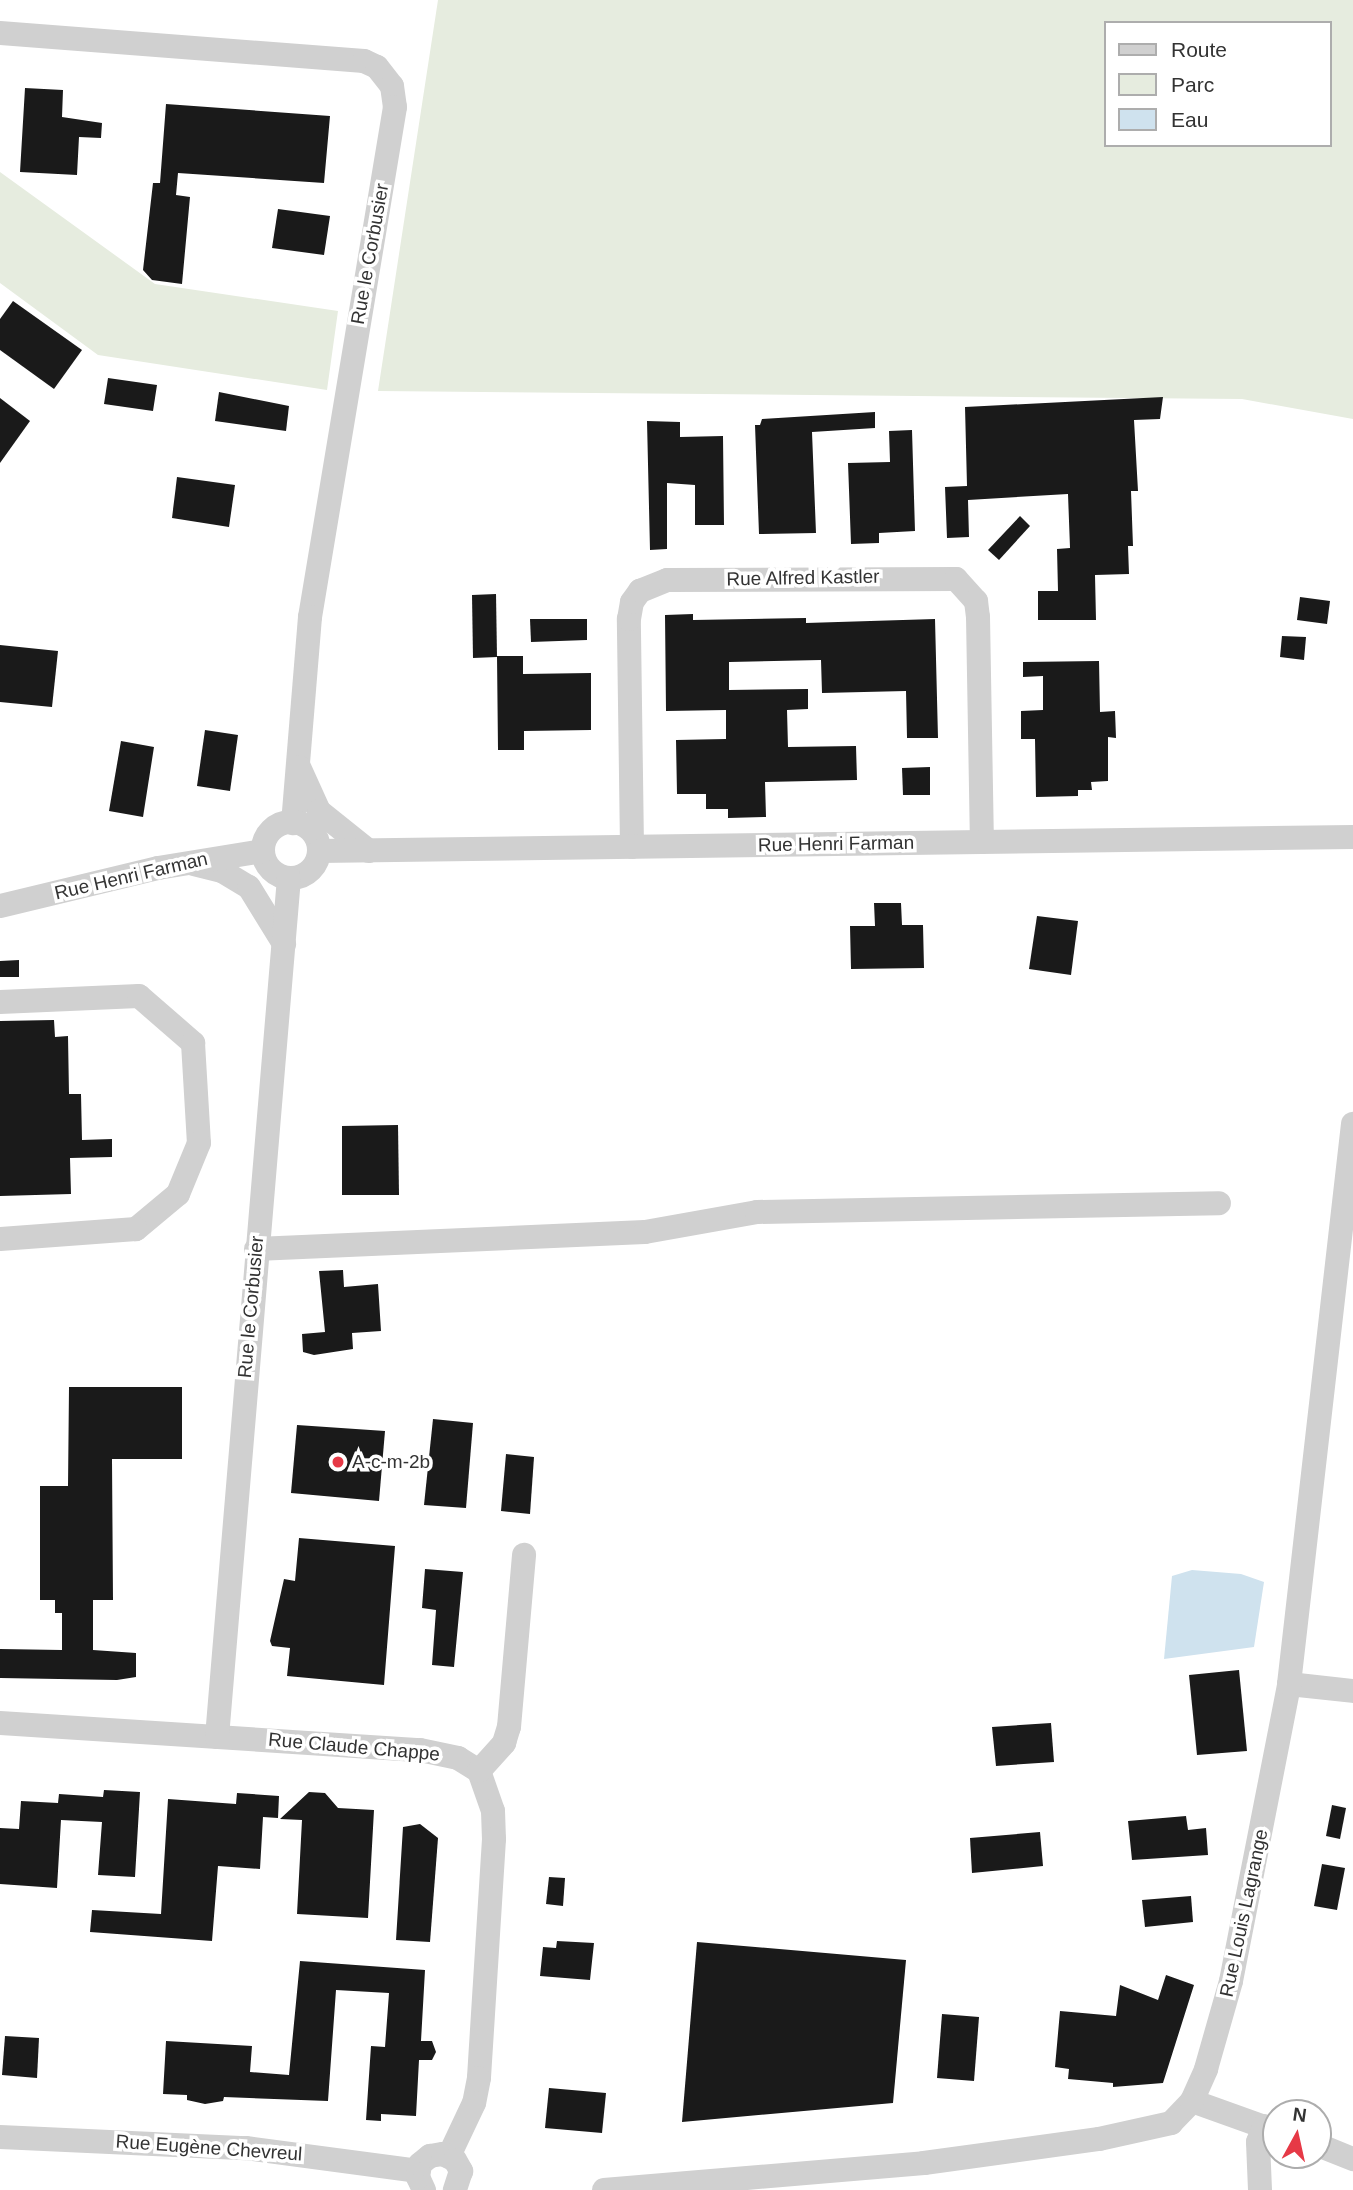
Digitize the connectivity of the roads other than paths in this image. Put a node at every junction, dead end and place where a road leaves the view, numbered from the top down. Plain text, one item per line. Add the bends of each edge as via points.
1 (0, 33) edge
2 (298, 763) junction
3 (293, 822) junction
4 (1353, 837) edge
5 (982, 842) junction
6 (632, 848) junction
7 (263, 851) junction
8 (319, 851) junction
9 (369, 851) junction
10 (189, 862) junction
11 (289, 877) junction
12 (0, 906) edge
13 (284, 944) junction
14 (0, 1002) edge
15 (1353, 1130) edge
16 (1219, 1203) dead end
17 (0, 1239) edge
18 (256, 1249) junction
19 (524, 1555) dead end
20 (1289, 1684) junction
21 (1353, 1691) edge
22 (0, 1723) edge
23 (217, 1737) junction
24 (479, 1771) junction
25 (1192, 2101) junction
26 (1262, 2126) edge
27 (0, 2137) edge
28 (1262, 2138) edge
29 (1332, 2151) edge
30 (449, 2156) junction
31 (1353, 2159) edge
32 (871, 2179) edge
33 (421, 2180) edge
34 (462, 2188) edge
35 (604, 2190) edge
36 (1260, 2190) edge

1 - 2 street, Rue le Corbusier via 364,61 377,67 392,86 395,107 317,568
2 - 3 street, Rue le Corbusier
2 - 9 street via 319,811
3 - 7 street via 272,830
3 - 8 street via 314,834
4 - 5 street, Rue Henri Farman
5 - 6 street, Rue Henri Farman
5 - 6 street, Rue Alfred Kastler via 978,617 976,601 956,579 667,580 640,591 629,619
6 - 9 street, Rue Henri Farman
7 - 10 street, Rue Henri Farman
7 - 11 street via 271,869
8 - 9 street, Rue Henri Farman
8 - 11 street via 312,869
10 - 12 street, Rue Henri Farman
10 - 13 street via 249,887
11 - 13 street, Rue le Corbusier
13 - 18 street, Rue le Corbusier
14 - 17 street via 139,996 193,1043 199,1143 178,1194 136,1229
15 - 20 street, Rue Louis Lagrange
16 - 18 street via 757,1212 645,1232
18 - 23 street, Rue le Corbusier
19 - 24 street via 509,1727 504,1743
20 - 21 street
20 - 25 street, Rue Louis Lagrange via 1231,1981
22 - 23 street, Rue Claude Chappe
23 - 24 street, Rue Claude Chappe via 420,1749 458,1758
24 - 30 street via 494,1811 494,1839 479,2078 474,2103
25 - 26 street
25 - 32 street, Rue Louis Lagrange via 1171,2123 1156,2128
27 - 33 street, Rue Eugène Chevreul via 246,2148
28 - 36 street via 1258,2142
29 - 31 street
30 - 33 street via 430,2155
30 - 34 street via 461,2171
32 - 35 street, Rue Louis Lagrange

